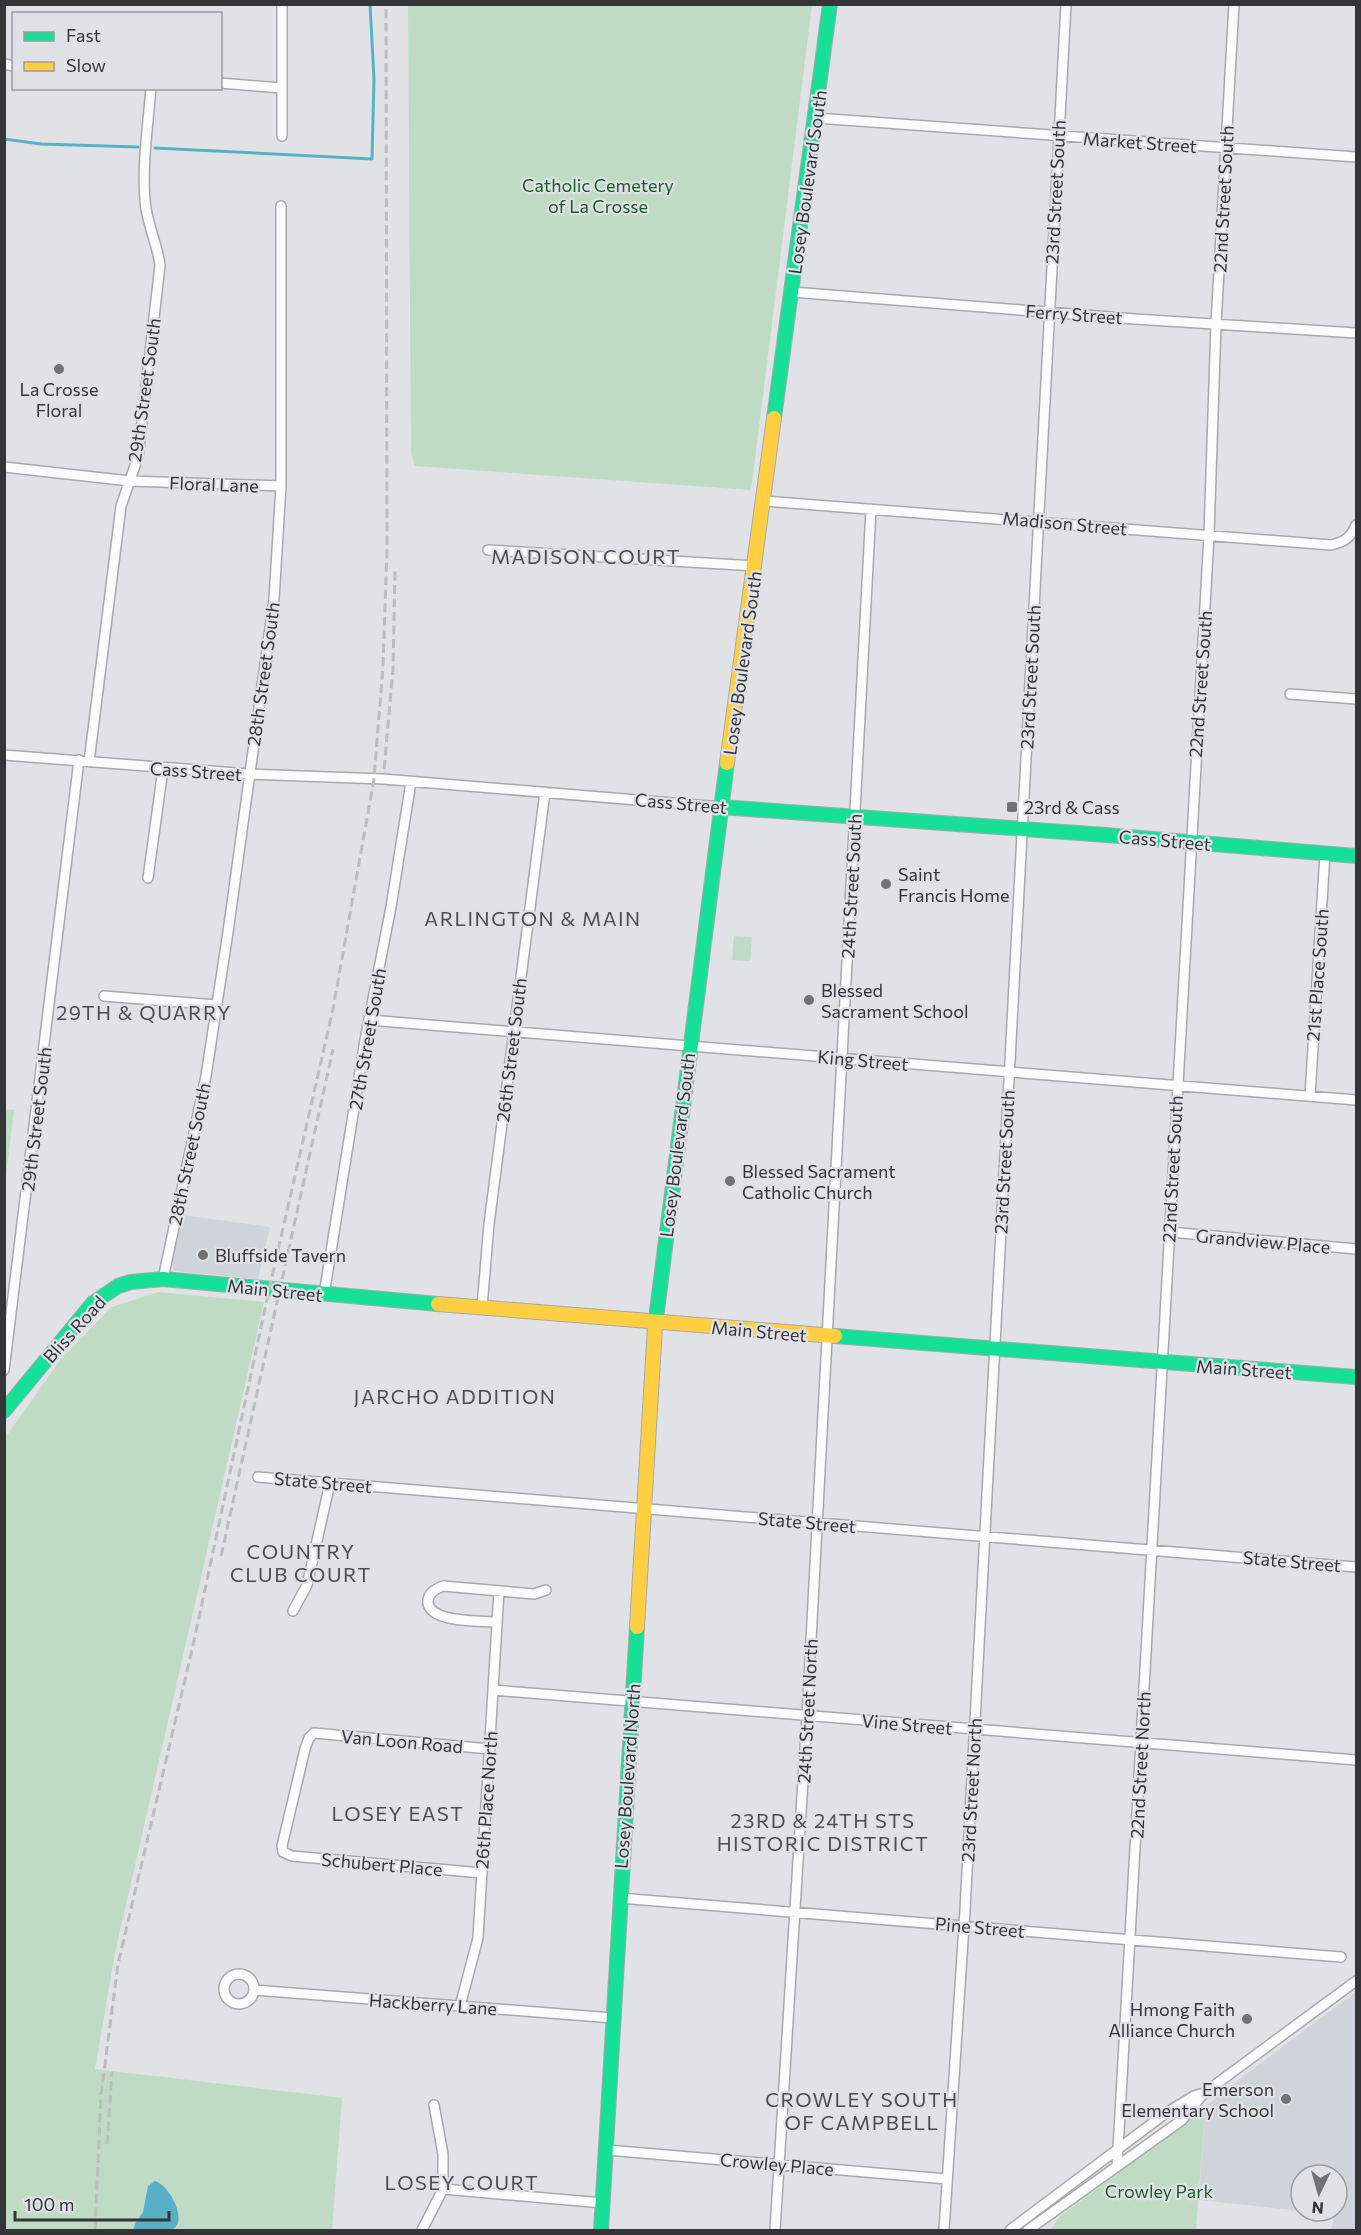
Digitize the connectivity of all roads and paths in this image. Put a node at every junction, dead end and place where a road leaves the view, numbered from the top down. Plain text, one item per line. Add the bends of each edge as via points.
1 (282, 4) edge
2 (830, 4) edge
3 (1066, 4) edge
4 (1234, 4) edge
5 (222, 83) edge
6 (282, 88) junction
7 (151, 90) edge
8 (816, 117) junction
9 (282, 136) dead end
10 (1058, 136) junction
11 (1226, 148) junction
12 (1356, 158) edge
13 (281, 206) dead end
14 (792, 292) junction
15 (1049, 312) junction
16 (1216, 324) junction
17 (1356, 333) edge
18 (4, 467) edge
19 (130, 481) junction
20 (281, 486) junction
21 (764, 501) junction
22 (871, 508) junction
23 (1039, 521) junction
24 (1356, 525) edge
25 (1209, 535) junction
26 (488, 550) dead end
27 (756, 566) junction
28 (1290, 694) dead end
29 (1356, 699) edge
30 (4, 755) edge
31 (79, 760) junction
32 (89, 762) junction
33 (163, 769) junction
34 (249, 774) junction
35 (411, 782) junction
36 (545, 792) junction
37 (722, 807) junction
38 (855, 817) junction
39 (1022, 829) junction
40 (1190, 842) junction
41 (1325, 853) junction
42 (1356, 856) edge
43 (148, 878) dead end
44 (104, 996) dead end
45 (218, 1005) junction
46 (369, 1020) junction
47 (512, 1032) junction
48 (690, 1045) junction
49 (842, 1058) junction
50 (1009, 1072) junction
51 (1176, 1086) junction
52 (1310, 1096) junction
53 (1356, 1100) edge
54 (1170, 1232) junction
55 (1356, 1249) edge
56 (163, 1279) junction
57 (324, 1295) junction
58 (482, 1307) junction
59 (655, 1322) junction
60 (826, 1336) junction
61 (994, 1349) junction
62 (1163, 1363) junction
63 (4, 1370) edge
64 (1356, 1377) edge
65 (4, 1411) edge
66 (258, 1477) dead end
67 (330, 1483) junction
68 (642, 1509) junction
69 (817, 1522) junction
70 (984, 1537) junction
71 (1152, 1550) junction
72 (1356, 1567) edge
73 (546, 1590) dead end
74 (499, 1591) junction
75 (293, 1611) dead end
76 (497, 1622) junction
77 (493, 1690) junction
78 (632, 1702) junction
79 (807, 1716) junction
80 (975, 1729) junction
81 (1141, 1743) junction
82 (490, 1749) junction
83 (1356, 1760) edge
84 (283, 1852) joint
85 (482, 1873) junction
86 (619, 1898) junction
87 (794, 1912) junction
88 (964, 1926) junction
89 (1129, 1940) junction
90 (1341, 1957) dead end
91 (1356, 1981) edge
92 (254, 1990) dead end
93 (460, 2006) junction
94 (613, 2018) junction
95 (1204, 2093) junction
96 (434, 2105) dead end
97 (1118, 2149) junction
98 (607, 2150) junction
99 (779, 2165) junction
100 (1117, 2167) junction
101 (947, 2179) junction
102 (443, 2189) junction
103 (603, 2203) junction
104 (1032, 2213) junction
105 (1032, 2229) edge
106 (422, 2230) edge
107 (601, 2230) edge
108 (775, 2230) edge
109 (944, 2230) edge
110 (1010, 2230) edge

1 - 6 street
2 - 8 main road, Losey Boulevard South
3 - 10 street, 23rd Street South
4 - 11 street, 22nd Street South
5 - 6 street
6 - 9 street
7 - 19 street, 29th Street South via 145,200 160,265 138,457
8 - 10 street, Market Street
8 - 14 main road, Losey Boulevard South
10 - 11 street, Market Street
10 - 15 street, 23rd Street South
11 - 12 street, Market Street
11 - 16 street, 22nd Street South
13 - 20 street, 28th Street South
14 - 15 street, Ferry Street
14 - 21 main road, Losey Boulevard South
15 - 16 street, Ferry Street
15 - 23 street, 23rd Street South
16 - 17 street, Ferry Street
16 - 25 street, 22nd Street South
18 - 19 street, Floral Lane
19 - 20 street, Floral Lane
19 - 32 street, 29th Street South via 121,506
20 - 34 street, 28th Street South via 274,599
21 - 22 street, Madison Street
21 - 27 main road, Losey Boulevard South
22 - 23 street, Madison Street
22 - 38 street, 24th Street South
23 - 25 street, Madison Street
23 - 39 street, 23rd Street South
24 - 25 street, Madison Street via 1342,543 1331,545
25 - 40 street, 22nd Street South
26 - 27 street
27 - 37 main road, Losey Boulevard South
28 - 29 street
30 - 31 street, Cass Street
31 - 32 street, Cass Street
31 - 63 street, 29th Street South
32 - 33 street, Cass Street
33 - 34 street, Cass Street
33 - 43 street
34 - 35 street, Cass Street
34 - 45 street, 28th Street South
35 - 36 street, Cass Street
35 - 46 street, 27th Street South
36 - 37 street, Cass Street
36 - 47 street, 26th Street South
37 - 38 main road, Cass Street
37 - 48 main road, Losey Boulevard South
38 - 39 main road, Cass Street
38 - 49 street, 24th Street South
39 - 40 main road, Cass Street
39 - 50 street, 23rd Street South
40 - 41 main road, Cass Street
40 - 51 street, 22nd Street South
41 - 42 main road, Cass Street
41 - 52 street, 21st Place South
44 - 45 street
45 - 56 street, 28th Street South
46 - 47 street, King Street
46 - 57 street, 27th Street South
47 - 48 street, King Street
47 - 58 street, 26th Street South
48 - 49 street, King Street
48 - 59 main road, Losey Boulevard South
49 - 50 street, King Street
49 - 60 street, 24th Street South
50 - 51 street, King Street
50 - 61 street, 23rd Street South
51 - 52 street, King Street
51 - 54 street, 22nd Street South
52 - 53 street, King Street
54 - 55 street, Grandview Place
54 - 62 street, 22nd Street South
56 - 57 main road, Main Street
56 - 65 main road, Bliss Road via 118,1286 93,1302
57 - 58 main road, Main Street
58 - 59 main road, Main Street
59 - 60 main road, Main Street
59 - 68 main road, Losey Boulevard North
60 - 61 main road, Main Street
60 - 69 street, 24th Street North
61 - 62 main road, Main Street
61 - 70 street, 23rd Street North
62 - 64 main road, Main Street
62 - 71 street, 22nd Street North
66 - 67 street, State Street
67 - 68 street, State Street
67 - 75 street via 307,1585
68 - 69 street, State Street
68 - 78 main road, Losey Boulevard North
69 - 70 street, State Street
69 - 79 street, 24th Street North
70 - 71 street, State Street
70 - 80 street, 23rd Street North
71 - 72 street, State Street
71 - 81 street, 22nd Street North
73 - 74 street via 534,1594
74 - 76 street, 26th Place North
74 - 76 street via 442,1586 431,1594 428,1605 442,1617
76 - 77 street, 26th Place North
77 - 78 street, Vine Street
77 - 82 street, 26th Place North
78 - 79 street, Vine Street
78 - 86 main road, Losey Boulevard North
79 - 80 street, Vine Street
79 - 87 street, 24th Street North
80 - 81 street, Vine Street
80 - 88 street, 23rd Street North
81 - 83 street, Vine Street
81 - 89 street, 22nd Street North
82 - 84 street, Van Loon Road via 314,1733 305,1749
82 - 85 street, 26th Place North
84 - 85 street, Schubert Place via 292,1856
85 - 93 street, 26th Place North via 478,1938
86 - 87 street, Pine Street
86 - 94 main road, Losey Boulevard North
87 - 88 street, Pine Street
87 - 99 street, 24th Street North
88 - 89 street, Pine Street
88 - 101 street, 23rd Street North
89 - 90 street, Pine Street
89 - 97 street, 22nd Street North
91 - 95 street
92 - 93 street, Hackberry Lane
93 - 94 street, Hackberry Lane
94 - 98 main road, Losey Boulevard North
95 - 97 street via 1183,2102
95 - 100 street via 1182,2120
96 - 102 street via 443,2154
97 - 100 street, 22nd Street North
97 - 104 street
98 - 99 street, Crowley Place
98 - 103 main road, Losey Boulevard North
99 - 101 street, Crowley Place
99 - 108 street, 24th Street North
100 - 105 street
101 - 109 street, 23rd Street North
102 - 103 street
102 - 106 street
103 - 107 main road, Losey Boulevard North
104 - 105 street
104 - 110 street

